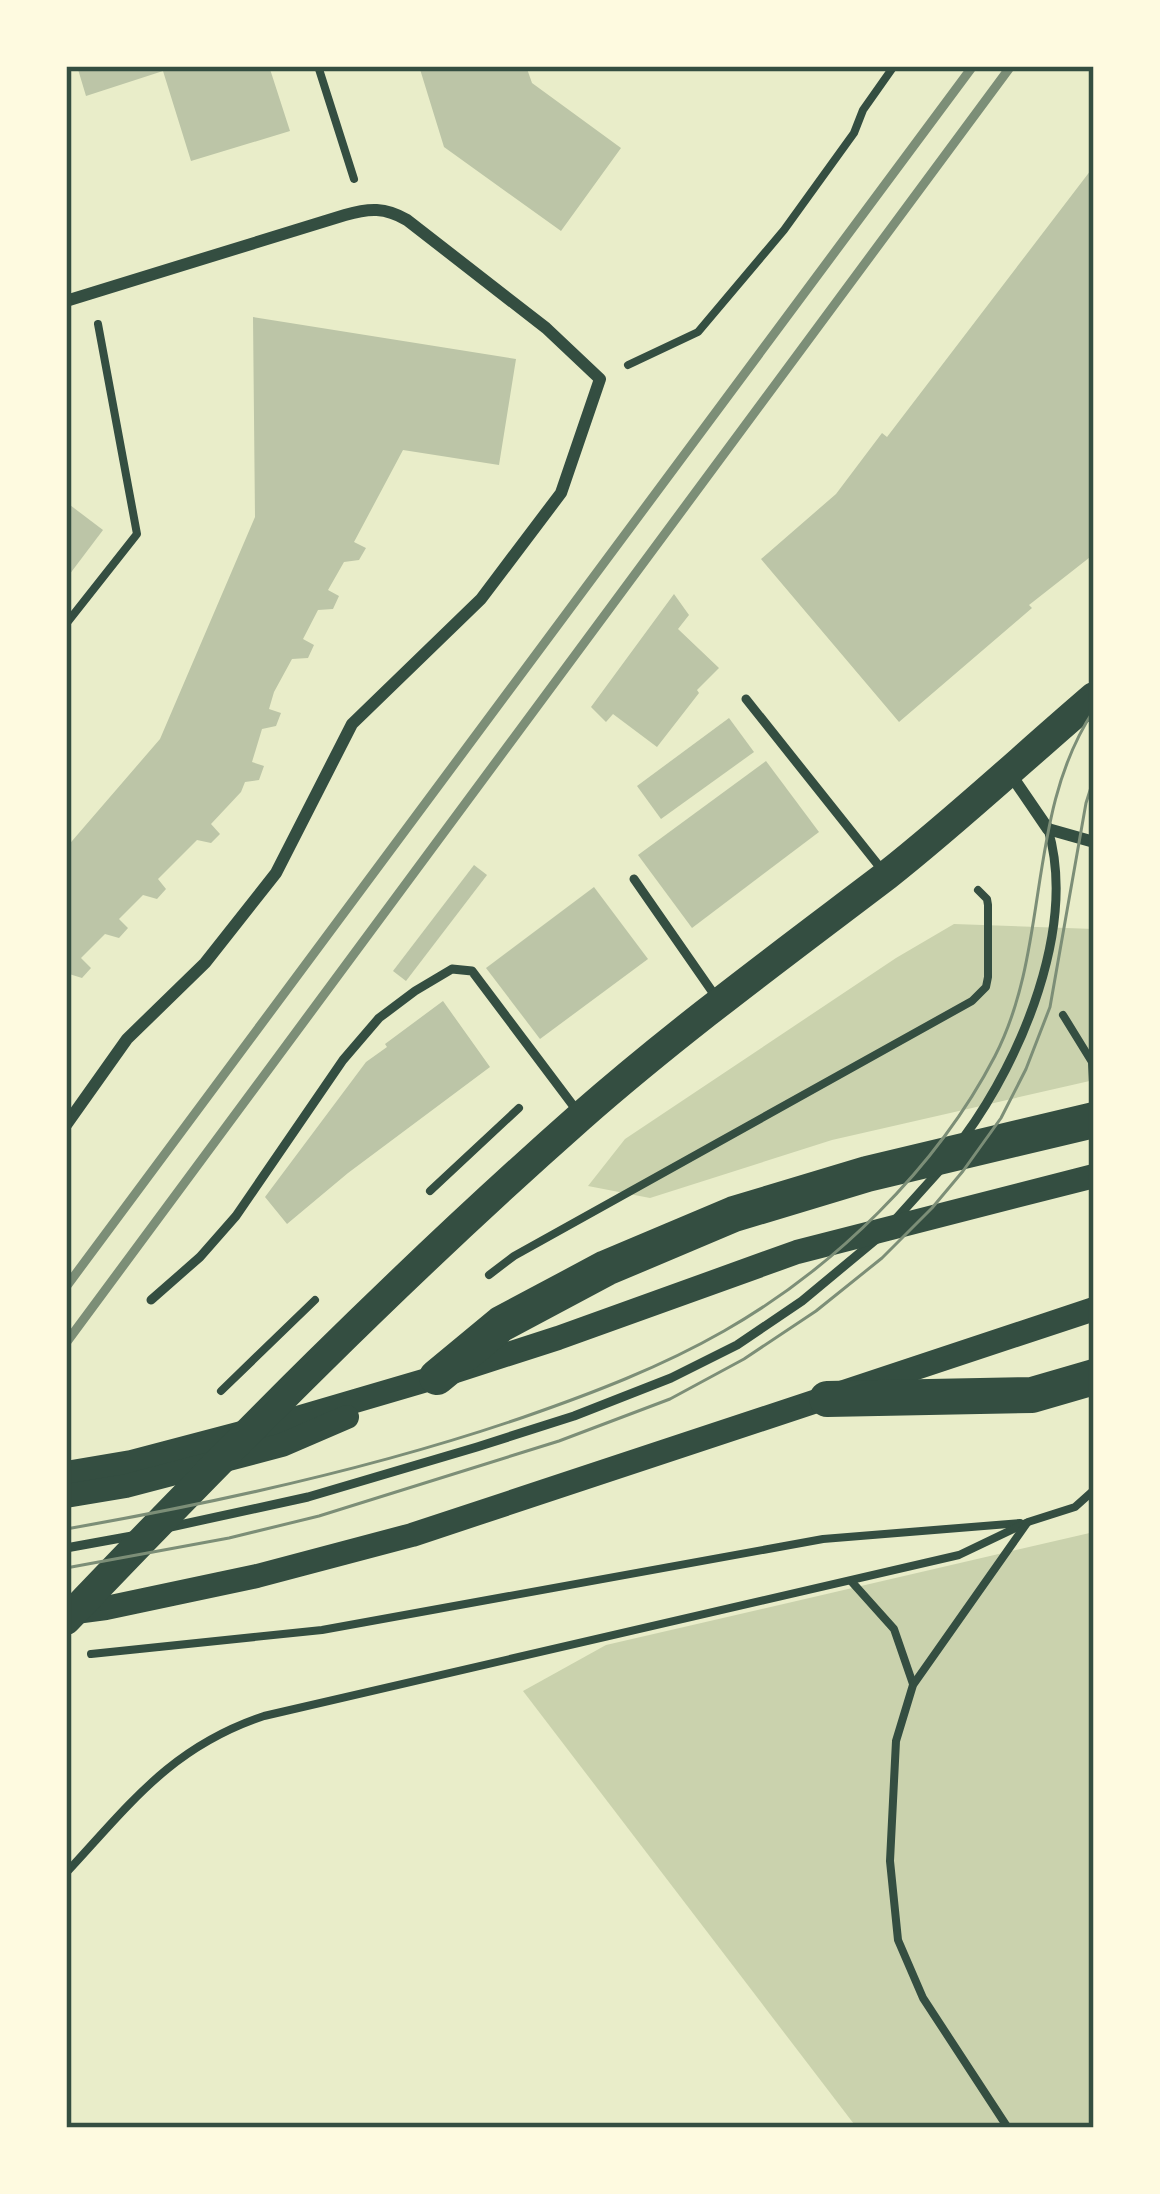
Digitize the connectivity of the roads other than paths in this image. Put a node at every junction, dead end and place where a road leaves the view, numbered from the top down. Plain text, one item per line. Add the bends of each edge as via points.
1 (66, 301) edge
2 (1094, 697) edge
3 (746, 699) dead end
4 (1008, 771) junction
5 (1048, 829) junction
6 (1094, 842) edge
7 (886, 875) junction
8 (634, 879) dead end
9 (719, 1002) junction
10 (581, 1116) junction
11 (1094, 1120) edge
12 (66, 1125) edge
13 (1094, 1176) edge
14 (151, 1300) dead end
15 (1094, 1309) edge
16 (437, 1377) junction
17 (1094, 1377) edge
18 (827, 1399) junction
19 (66, 1473) edge
20 (66, 1496) edge
21 (66, 1547) edge
22 (66, 1617) edge

1 - 12 street via 380,209 407,220 600,379 561,493 481,599 352,724 276,874 205,963 127,1039
2 - 4 main road
3 - 7 lane
4 - 5 street
4 - 7 main road
5 - 6 street
5 - 21 lane via 1056,899 1042,981 985,1109 872,1244 802,1301 737,1345 574,1416 308,1497
7 - 9 main road
8 - 9 lane
9 - 10 main road
10 - 14 lane via 472,971 452,969 379,1018 236,1216
10 - 22 main road via 430,1253
11 - 16 highway via 734,1214 501,1324
13 - 16 main road via 796,1252
15 - 18 main road
16 - 19 main road
16 - 20 main road via 282,1445
17 - 18 highway via 1032,1395
18 - 22 main road via 412,1535

